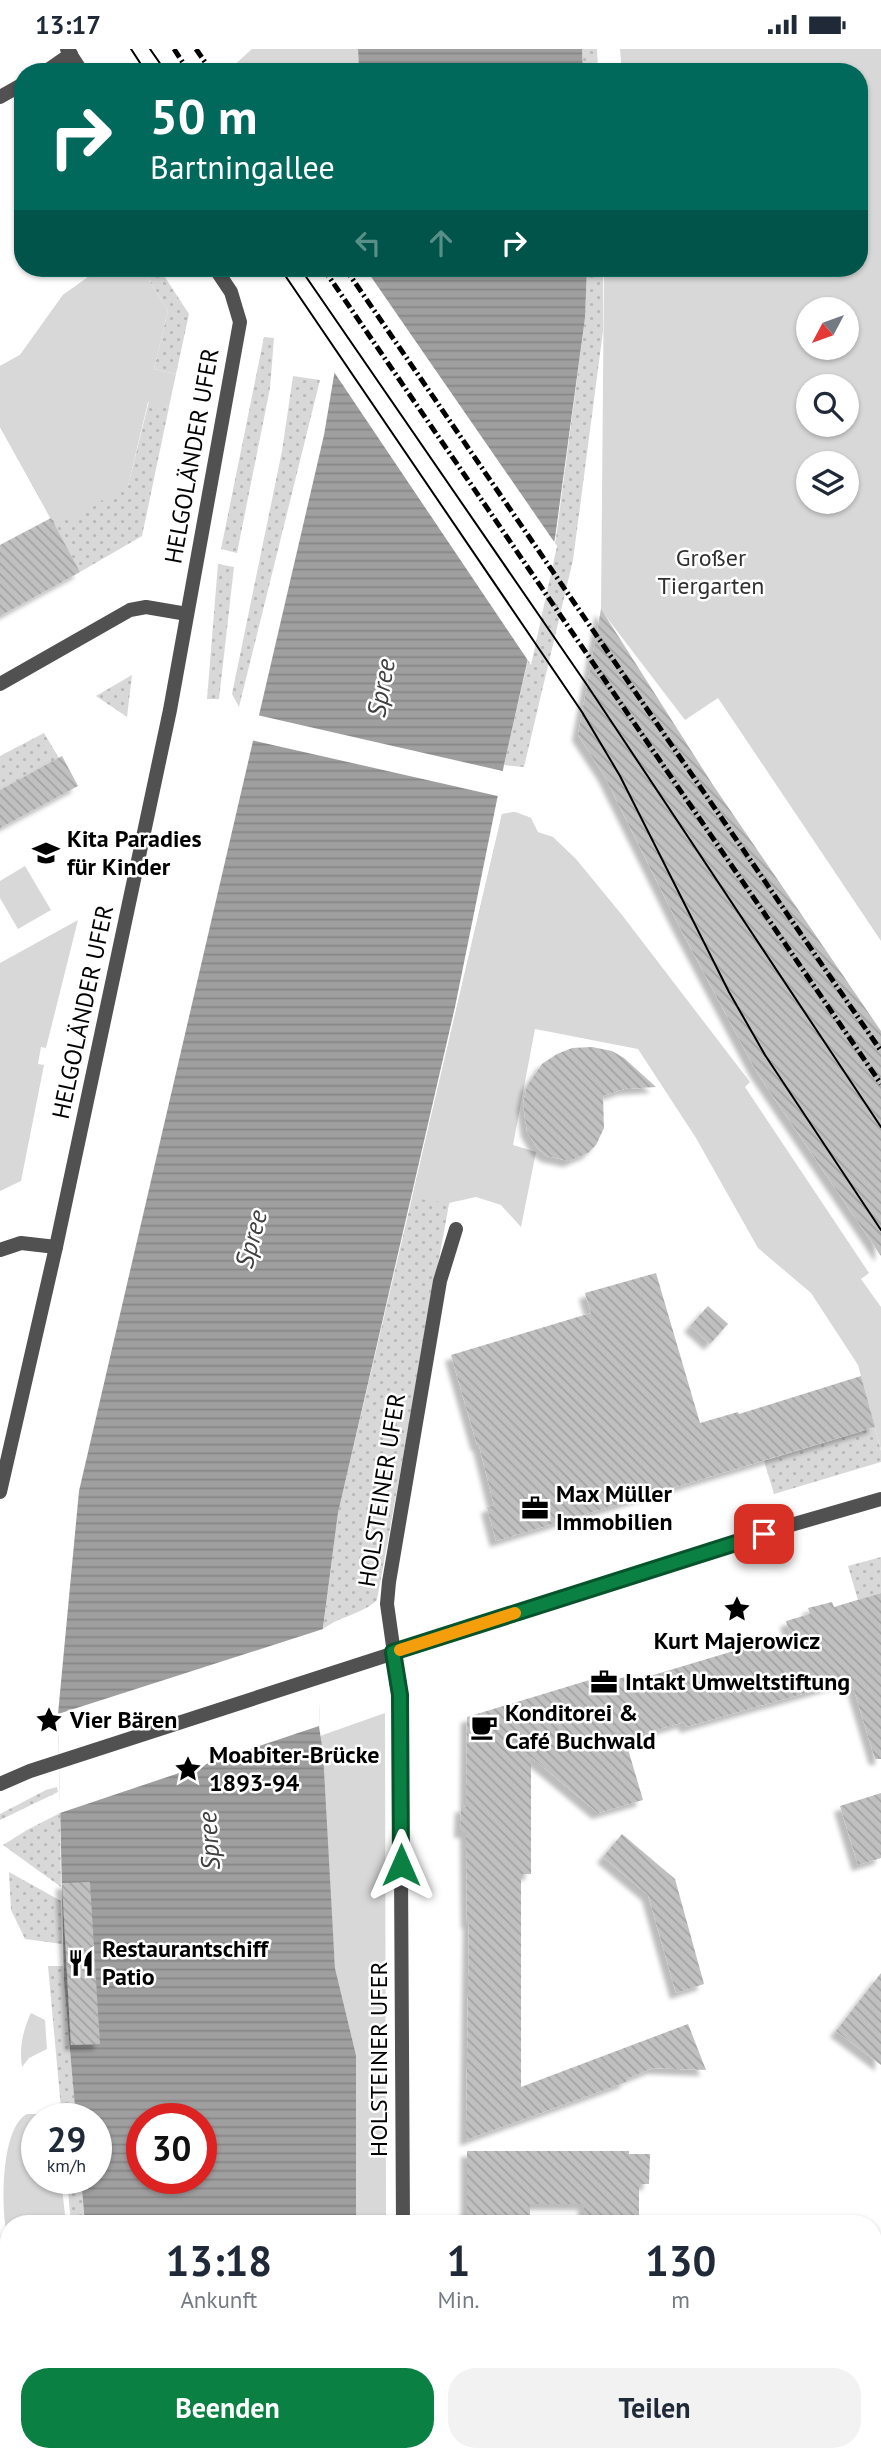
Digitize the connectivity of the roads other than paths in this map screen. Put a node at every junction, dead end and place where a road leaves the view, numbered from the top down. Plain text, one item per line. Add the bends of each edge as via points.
1 (221, 277) edge
2 (187, 614) junction
3 (0, 684) edge
4 (456, 1229) dead end
5 (56, 1247) junction
6 (0, 1250) edge
7 (0, 1492) edge
8 (881, 1499) edge
9 (393, 1652) junction
10 (0, 1784) edge
11 (403, 2215) edge

1 - 2 street, HELGOLÄNDER UFER via 240,322
2 - 3 street via 146,607 130,610
2 - 5 street, HELGOLÄNDER UFER
4 - 9 street, HOLSTEINER UFER via 440,1281 389,1583
5 - 6 street via 21,1243
5 - 7 street, HELGOLÄNDER UFER
8 - 9 street
9 - 10 street
9 - 11 street, HOLSTEINER UFER via 400,1695

